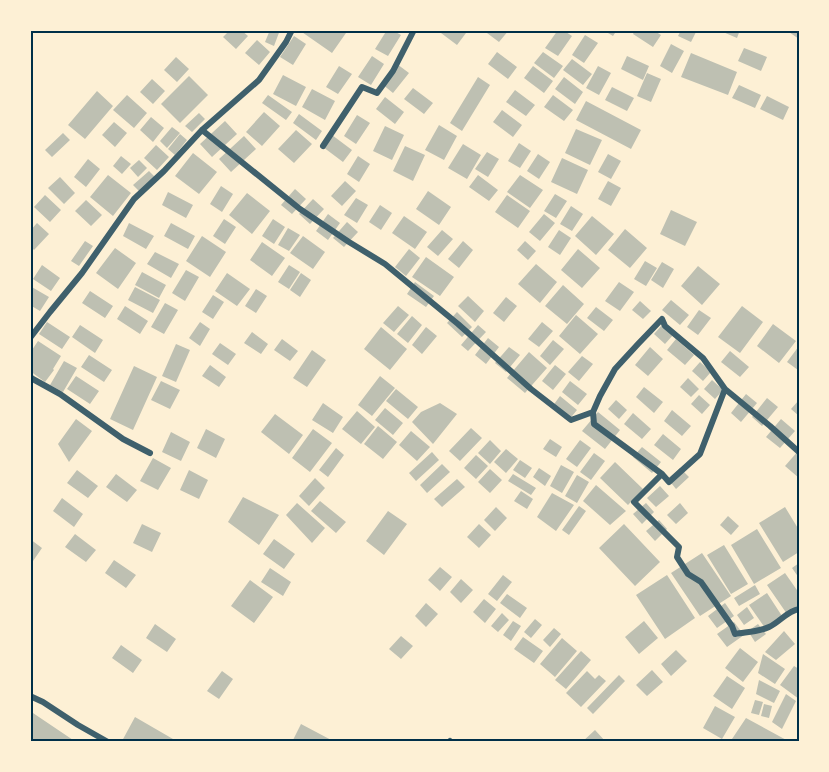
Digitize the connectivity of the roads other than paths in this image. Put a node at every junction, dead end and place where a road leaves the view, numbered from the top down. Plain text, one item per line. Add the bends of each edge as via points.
1 (292, 30) edge
2 (414, 30) edge
3 (202, 130) junction
4 (323, 146) dead end
5 (30, 338) edge
6 (30, 375) edge
7 (725, 389) junction
8 (593, 412) junction
9 (799, 452) edge
10 (150, 453) dead end
11 (662, 474) junction
12 (799, 609) edge
13 (30, 696) edge
14 (108, 742) edge

1 - 3 street via 260,80
2 - 4 street via 377,93 362,87
3 - 5 street via 134,199
3 - 8 street via 300,209 385,264 571,420
6 - 10 street
7 - 8 street via 703,358 662,320 615,369
7 - 9 street
7 - 11 street via 700,454 669,482
8 - 11 street via 594,424
11 - 12 street via 634,502 679,547 677,556 688,574 701,582 735,634 762,630 791,610
13 - 14 street

